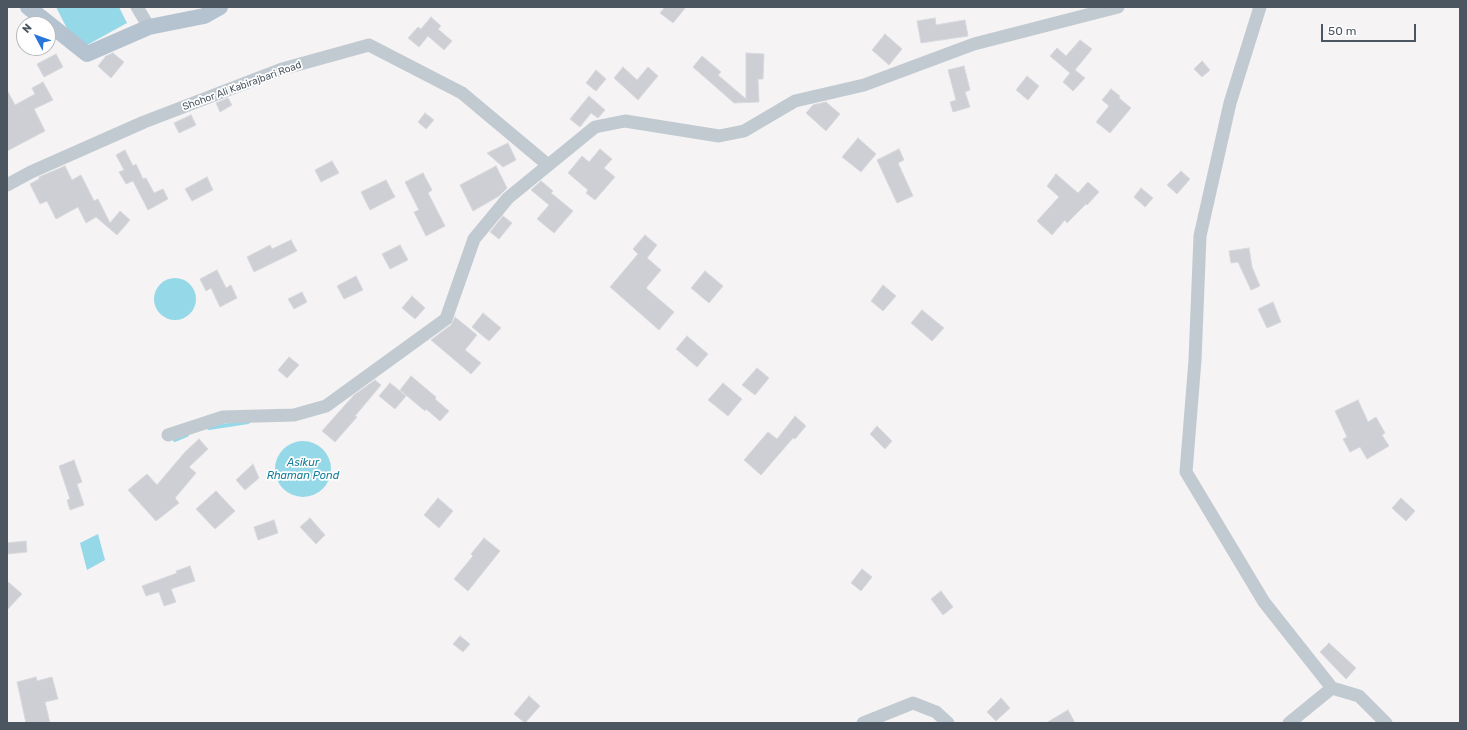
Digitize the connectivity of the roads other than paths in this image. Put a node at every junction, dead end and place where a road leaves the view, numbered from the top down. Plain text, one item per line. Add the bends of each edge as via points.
1 (28, 7) edge
2 (137, 7) edge
3 (220, 7) edge
4 (1118, 7) edge
5 (1260, 7) edge
6 (149, 27) junction
7 (548, 165) junction
8 (7, 185) edge
9 (168, 435) dead end
10 (1332, 688) junction
11 (863, 723) edge
12 (948, 723) edge
13 (1290, 723) edge
14 (1386, 723) edge

1 - 6 main road via 87,54
2 - 6 street
3 - 6 main road via 204,16
4 - 7 street via 974,44 864,85 795,101 744,132 719,136 625,121 595,127
5 - 10 street via 1230,103 1200,236 1186,472 1264,602
7 - 8 street, Shohor Ali Kabirajbari Road via 462,93 369,45 260,77 144,122
7 - 9 street via 508,198 474,239 446,319 326,406 294,415 223,417
10 - 13 street
10 - 14 street via 1359,696
11 - 12 street via 913,703 936,712

